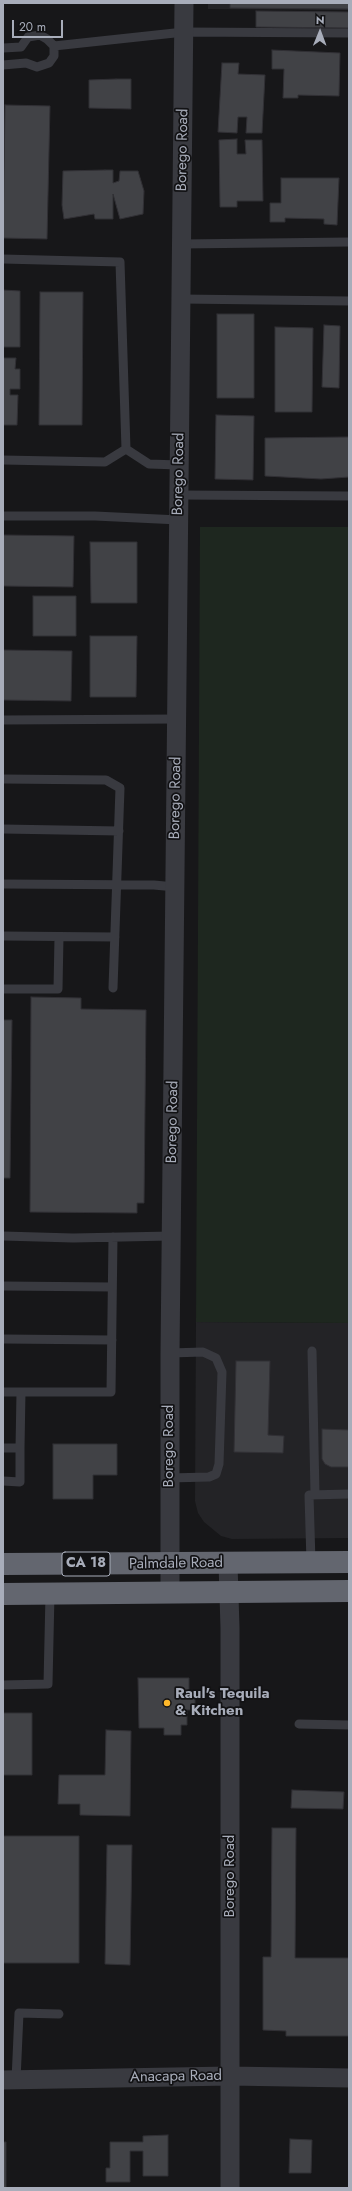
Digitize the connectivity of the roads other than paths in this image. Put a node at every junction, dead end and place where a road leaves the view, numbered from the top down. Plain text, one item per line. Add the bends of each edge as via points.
1 (184, 3) edge
2 (184, 32) junction
3 (349, 33) edge
4 (54, 46) junction
5 (3, 48) edge
6 (3, 66) edge
7 (349, 242) edge
8 (182, 244) junction
9 (3, 259) edge
10 (181, 299) junction
11 (349, 301) edge
12 (126, 449) junction
13 (3, 460) edge
14 (179, 465) junction
15 (179, 495) junction
16 (349, 496) edge
17 (3, 516) edge
18 (179, 520) junction
19 (177, 719) junction
20 (3, 720) edge
21 (3, 778) edge
22 (3, 829) edge
23 (119, 831) junction
24 (3, 884) edge
25 (117, 884) junction
26 (175, 887) junction
27 (3, 936) edge
28 (59, 937) junction
29 (115, 937) junction
30 (113, 988) dead end
31 (3, 989) edge
32 (3, 1236) edge
33 (171, 1236) junction
34 (113, 1237) junction
35 (3, 1286) edge
36 (112, 1287) junction
37 (3, 1339) edge
38 (112, 1340) junction
39 (312, 1351) dead end
40 (170, 1353) junction
41 (3, 1392) edge
42 (21, 1392) junction
43 (3, 1448) edge
44 (20, 1448) junction
45 (169, 1478) junction
46 (3, 1481) edge
47 (312, 1494) junction
48 (349, 1494) edge
49 (311, 1562) junction
50 (349, 1562) edge
51 (228, 1563) junction
52 (3, 1564) edge
53 (170, 1564) junction
54 (349, 1591) edge
55 (230, 1592) junction
56 (170, 1593) junction
57 (3, 1594) edge
58 (50, 1594) junction
59 (3, 1685) edge
60 (299, 1724) dead end
61 (349, 1725) edge
62 (60, 2014) dead end
63 (230, 2076) junction
64 (349, 2078) edge
65 (10, 2080) edge
66 (230, 2188) edge

1 - 2 street, Borego Road
2 - 3 lane
2 - 4 lane
2 - 8 street, Borego Road
4 - 5 lane via 40,35 28,38 21,47
4 - 6 lane via 54,56 49,63 38,67 26,63
7 - 8 lane
8 - 10 street, Borego Road
9 - 12 lane via 120,262
10 - 11 lane
10 - 14 street, Borego Road
12 - 13 lane via 105,462
12 - 14 lane via 149,464
14 - 15 street, Borego Road
15 - 16 lane
15 - 18 street, Borego Road
17 - 18 lane via 95,516
18 - 19 street, Borego Road
19 - 20 lane
19 - 26 street, Borego Road
21 - 23 lane via 106,780 120,788
22 - 23 lane
23 - 25 lane
24 - 25 lane
25 - 26 lane
25 - 29 lane
26 - 33 street, Borego Road
27 - 28 lane
28 - 29 lane
28 - 31 lane via 58,989
29 - 30 lane
32 - 34 lane
33 - 34 lane
33 - 40 street, Borego Road
34 - 36 lane
35 - 36 lane
36 - 38 lane
37 - 38 lane
38 - 42 lane via 111,1392
39 - 47 lane
40 - 45 street, Borego Road
40 - 45 lane via 203,1352 216,1358 222,1372 219,1464 216,1474 209,1477
41 - 42 lane
42 - 44 lane
43 - 44 lane
44 - 46 lane via 20,1482
45 - 53 street, Borego Road
47 - 48 lane
47 - 49 lane
49 - 50 highway, Palmdale Road / CA 18
49 - 51 highway, Palmdale Road / CA 18
51 - 53 highway, Palmdale Road / CA 18
51 - 55 street, Borego Road
52 - 53 highway, Palmdale Road / CA 18
53 - 56 street, Borego Road
54 - 55 highway, Palmdale Road / CA 18
55 - 56 highway, Palmdale Road / CA 18
55 - 63 street, Borego Road
56 - 58 highway, Palmdale Road / CA 18
57 - 58 highway, Palmdale Road / CA 18
58 - 59 lane via 48,1684
60 - 61 lane
62 - 65 lane via 19,2013
63 - 64 street, Anacapa Road
63 - 65 street, Anacapa Road
63 - 66 street, Borego Road

